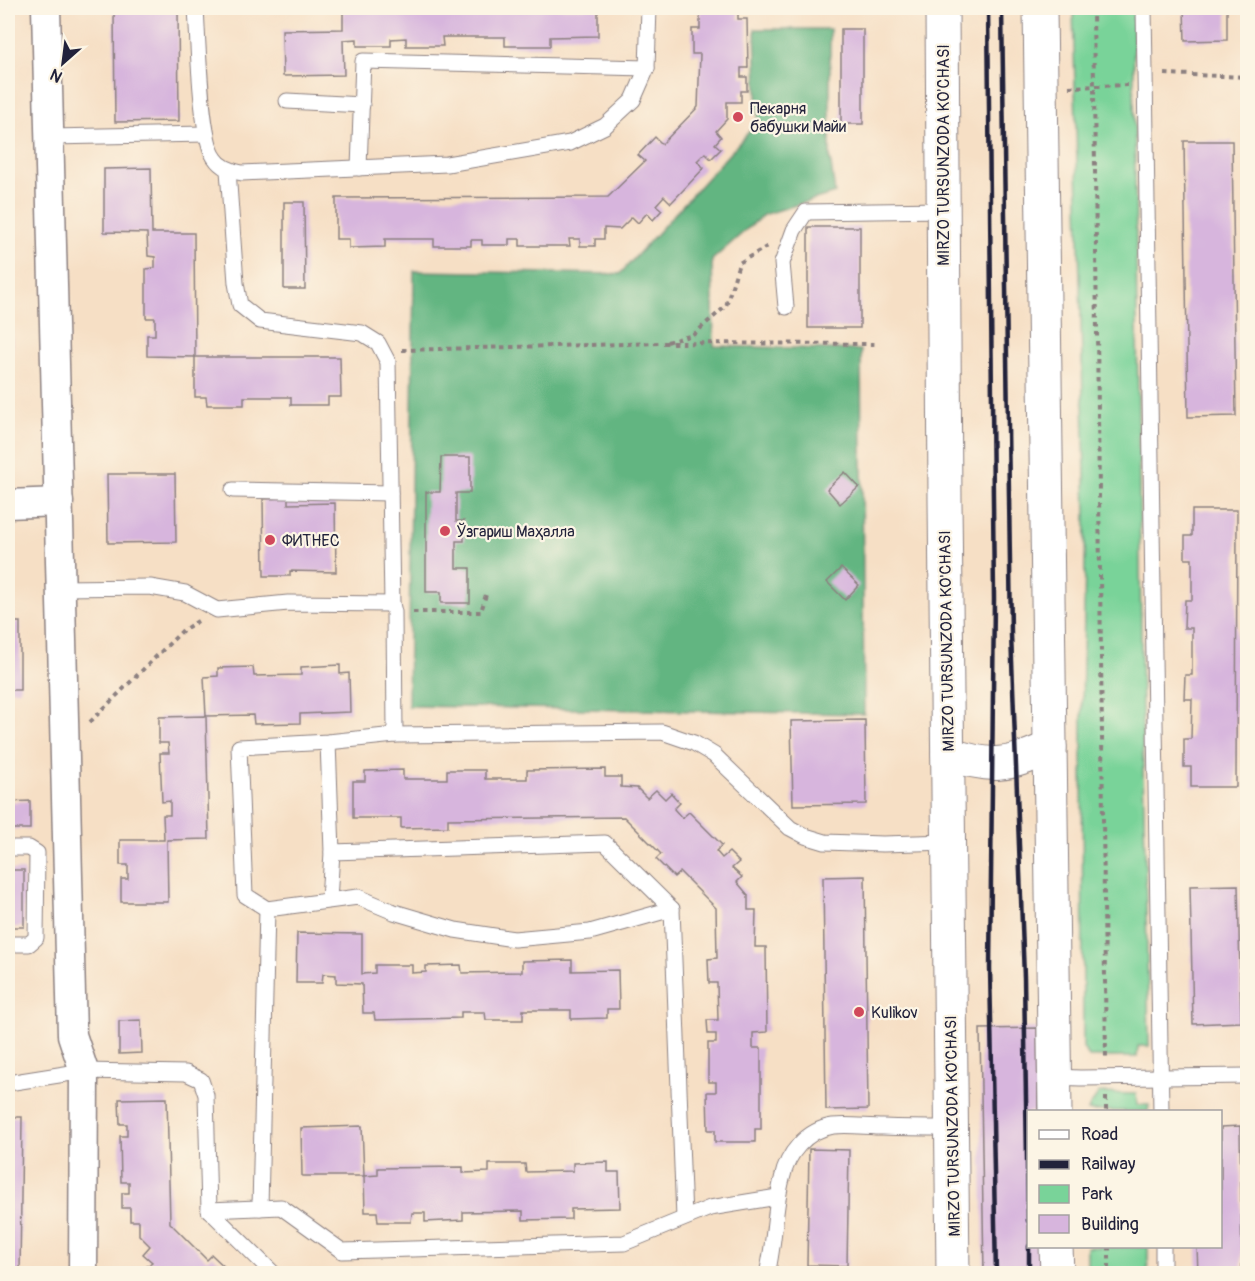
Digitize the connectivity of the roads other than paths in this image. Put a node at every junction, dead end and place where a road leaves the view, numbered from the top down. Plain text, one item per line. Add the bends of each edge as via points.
1 (46, 8) edge
2 (196, 8) edge
3 (649, 8) edge
4 (942, 8) edge
5 (1040, 8) edge
6 (1144, 8) edge
7 (647, 68) junction
8 (287, 101) dead end
9 (362, 105) junction
10 (206, 134) junction
11 (50, 137) junction
12 (359, 168) junction
13 (228, 170) junction
14 (943, 210) junction
15 (786, 307) dead end
16 (233, 490) dead end
17 (390, 492) junction
18 (59, 502) junction
19 (8, 504) edge
20 (61, 588) junction
21 (393, 608) junction
22 (395, 735) junction
23 (328, 742) junction
24 (1050, 747) junction
25 (948, 754) junction
26 (949, 842) junction
27 (8, 848) edge
28 (332, 852) junction
29 (328, 900) junction
30 (267, 909) junction
31 (672, 909) junction
32 (8, 944) edge
33 (84, 1071) junction
34 (1161, 1076) junction
35 (1248, 1076) edge
36 (1054, 1077) junction
37 (8, 1083) edge
38 (1055, 1110) edge
39 (1161, 1110) edge
40 (952, 1128) junction
41 (778, 1197) junction
42 (260, 1208) junction
43 (208, 1210) junction
44 (684, 1218) junction
45 (1056, 1248) edge
46 (1162, 1248) edge
47 (82, 1274) edge
48 (274, 1274) edge
49 (767, 1274) edge
50 (953, 1274) edge
51 (1057, 1274) edge
52 (1163, 1274) edge

1 - 11 street
2 - 10 lane
3 - 7 lane
4 - 14 main road, MIRZO TURSUNZODA KO'CHASI
5 - 24 main road
6 - 34 lane
7 - 9 lane via 363,61
7 - 12 lane via 633,100 605,126 570,143 447,164
8 - 9 lane
9 - 12 lane
10 - 11 lane
10 - 13 lane via 214,158
11 - 18 street
12 - 13 lane via 242,173
13 - 17 lane via 240,305 260,321 362,333 382,350 388,362
14 - 15 lane via 806,212 794,230 782,263
14 - 25 main road, MIRZO TURSUNZODA KO'CHASI
16 - 17 lane
17 - 21 lane
18 - 19 street
18 - 20 street
20 - 21 lane via 150,587 185,592 217,610 288,603
20 - 33 street via 72,1035
21 - 22 lane
22 - 23 lane
22 - 26 lane via 662,732 714,755 790,828 805,836 825,842
23 - 28 lane
23 - 30 lane via 239,747 245,895
24 - 25 main road via 1000,764 973,762
24 - 36 main road
25 - 26 main road, MIRZO TURSUNZODA KO'CHASI
26 - 40 main road, MIRZO TURSUNZODA KO'CHASI
27 - 32 lane via 28,848 37,853 36,938 29,944
28 - 29 lane
28 - 31 lane via 605,843
29 - 30 lane
29 - 31 lane via 358,897 455,930 514,939 590,932
30 - 42 lane
31 - 44 lane
33 - 37 lane
33 - 43 lane via 186,1073 201,1080 206,1095
33 - 47 street
34 - 35 lane
34 - 36 lane
34 - 39 lane
36 - 38 main road
40 - 41 lane via 832,1126 821,1130 803,1140 790,1156
40 - 50 main road, MIRZO TURSUNZODA KO'CHASI
41 - 44 lane via 710,1208
41 - 49 lane
42 - 43 lane
42 - 44 lane via 281,1207 342,1251 624,1243
43 - 48 lane
45 - 51 main road
46 - 52 lane

